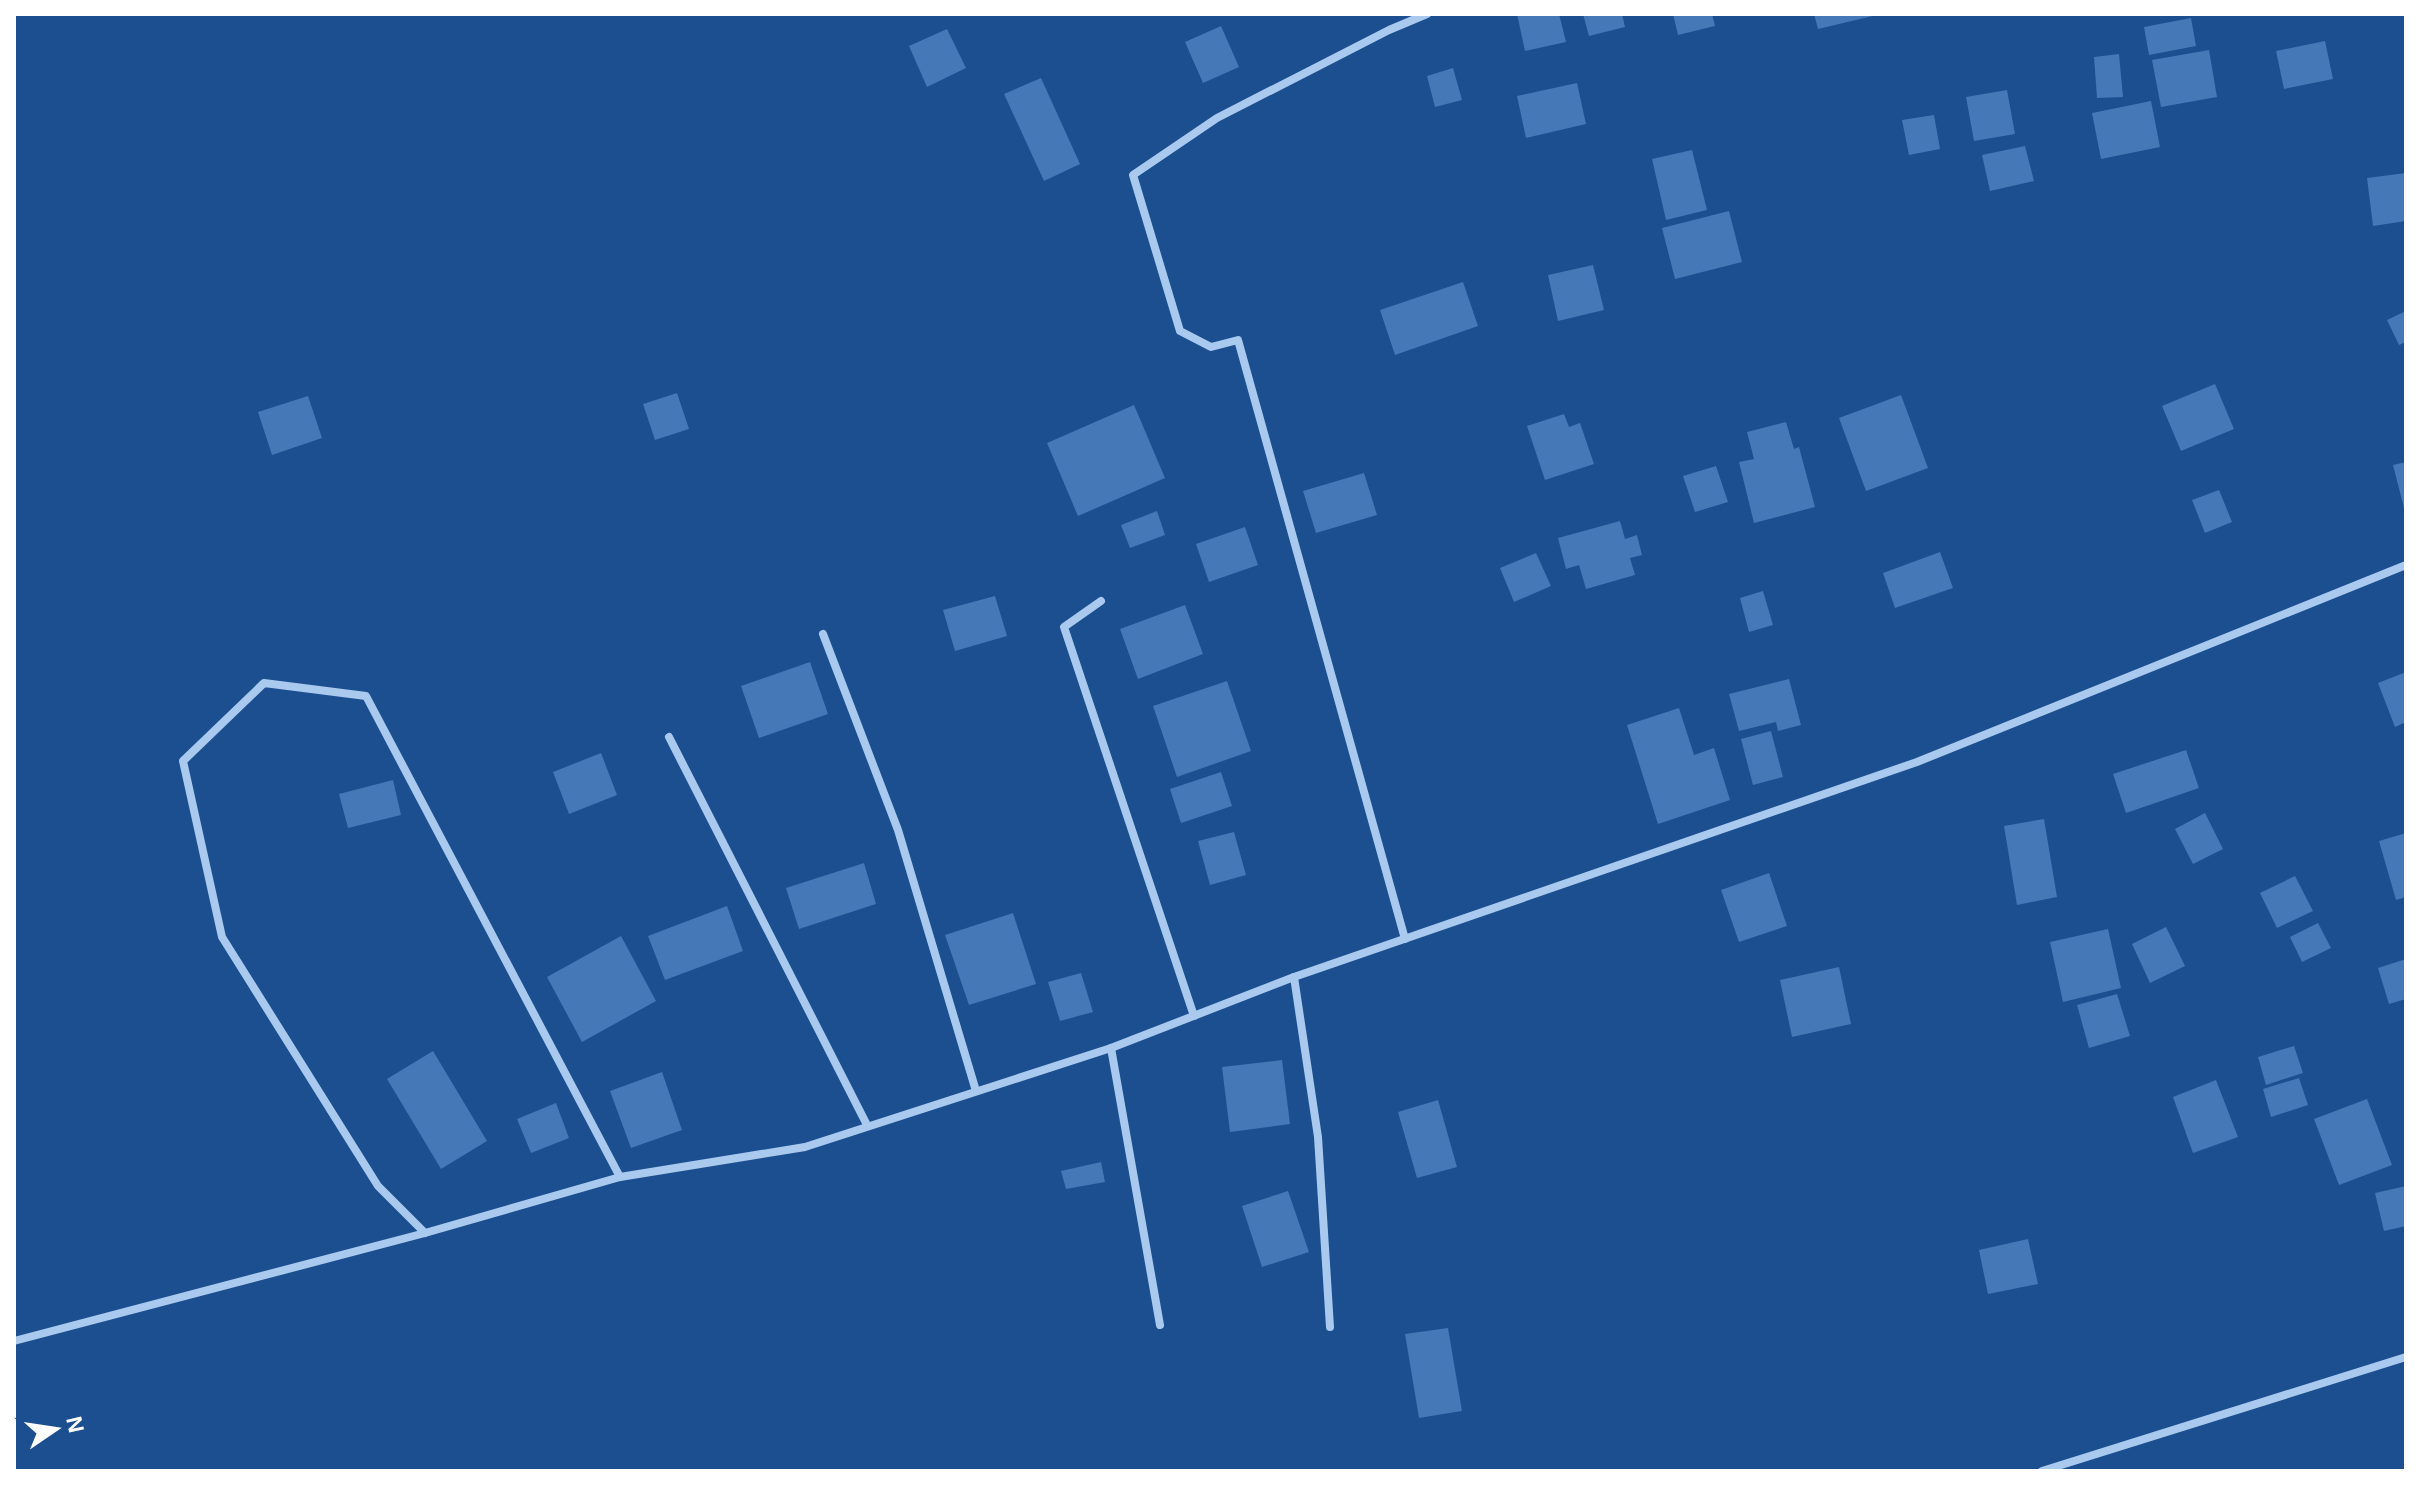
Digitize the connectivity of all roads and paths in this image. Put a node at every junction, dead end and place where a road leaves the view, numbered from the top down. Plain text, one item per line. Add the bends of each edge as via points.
1 (1427, 14) edge
2 (2406, 565) edge
3 (1101, 601) dead end
4 (823, 634) dead end
5 (669, 737) dead end
6 (1405, 939) junction
7 (1294, 977) junction
8 (1194, 1016) junction
9 (1111, 1048) junction
10 (976, 1091) junction
11 (867, 1125) junction
12 (620, 1177) junction
13 (425, 1233) junction
14 (1160, 1325) dead end
15 (1330, 1327) dead end
16 (14, 1341) edge
17 (2406, 1357) edge
18 (2042, 1471) edge

1 - 6 street via 1217,118 1133,175 1180,331 1211,347 1238,340
2 - 6 street via 1917,762
3 - 8 street via 1064,627
4 - 10 street via 898,830
5 - 11 street
6 - 7 street
7 - 8 street
7 - 15 street via 1318,1137
8 - 9 street
9 - 10 street
9 - 14 street
10 - 11 street
11 - 12 street via 805,1147
12 - 13 street
12 - 13 street via 366,696 264,683 183,761 222,937 378,1186
13 - 16 street
17 - 18 street

